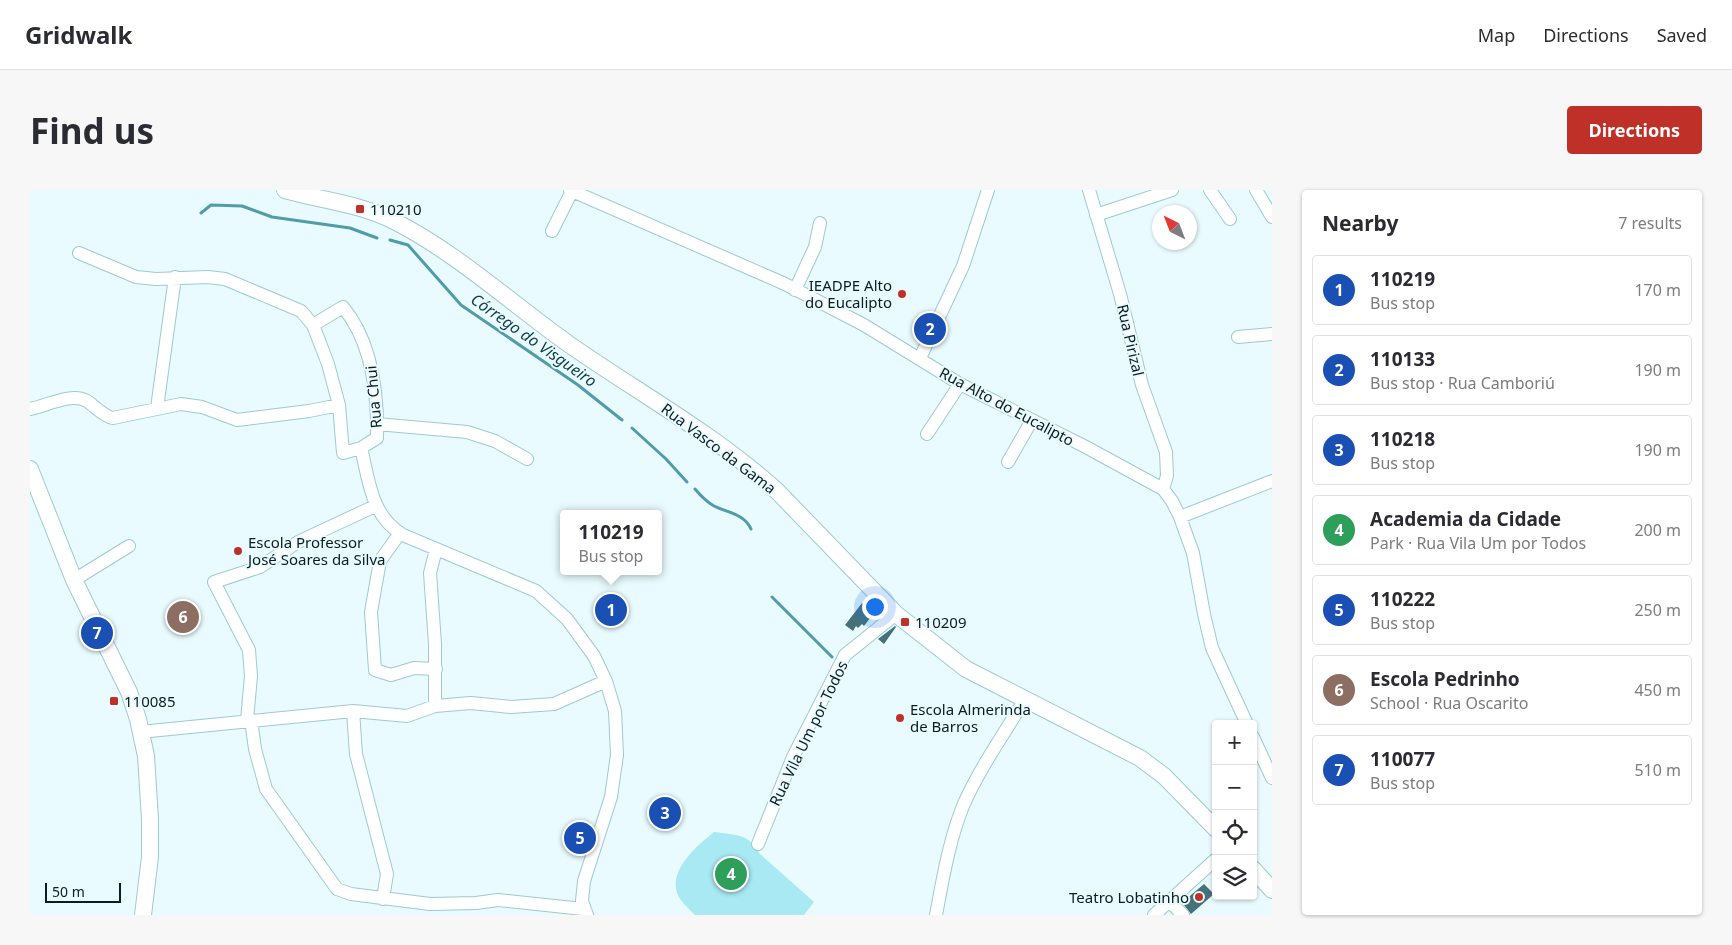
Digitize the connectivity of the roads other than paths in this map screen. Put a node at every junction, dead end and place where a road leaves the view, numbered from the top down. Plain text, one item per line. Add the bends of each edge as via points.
1 (285, 190) edge
2 (571, 190) edge
3 (988, 190) edge
4 (1089, 190) edge
5 (1172, 190) edge
6 (1210, 190) edge
7 (1256, 190) edge
8 (1096, 215) junction
9 (1272, 218) edge
10 (1230, 219) dead end
11 (820, 223) dead end
12 (552, 230) dead end
13 (79, 253) dead end
14 (175, 277) junction
15 (795, 290) junction
16 (313, 325) junction
17 (1272, 334) edge
18 (1238, 337) dead end
19 (920, 358) junction
20 (960, 384) junction
21 (340, 405) junction
22 (158, 408) junction
23 (30, 410) edge
24 (1032, 420) junction
25 (377, 424) junction
26 (927, 434) dead end
27 (355, 449) junction
28 (527, 459) dead end
29 (1008, 462) dead end
30 (31, 478) edge
31 (1272, 481) edge
32 (1162, 489) junction
33 (375, 506) junction
34 (1180, 517) junction
35 (400, 533) junction
36 (129, 546) dead end
37 (436, 549) junction
38 (74, 580) junction
39 (896, 614) junction
40 (436, 668) junction
41 (606, 681) junction
42 (1025, 699) junction
43 (435, 706) junction
44 (353, 710) junction
45 (249, 720) junction
46 (1245, 720) edge
47 (140, 732) junction
48 (1257, 746) edge
49 (1272, 778) edge
50 (1212, 825) edge
51 (758, 844) dead end
52 (1212, 863) edge
53 (1257, 873) edge
54 (1272, 890) edge
55 (384, 899) junction
56 (1170, 902) junction
57 (585, 912) edge
58 (143, 915) edge
59 (936, 915) edge
60 (1154, 915) edge
61 (1183, 915) edge

1 - 39 main road, Rua Vasco da Gama via 387,218 427,240 571,345 638,388 758,474
2 - 12 street
2 - 15 street, Rua Alto do Eucalipto
3 - 19 street via 963,266
4 - 8 street, Rua Pirizal
5 - 8 street
6 - 10 street
7 - 9 street
8 - 32 street, Rua Pirizal via 1120,294 1142,385 1166,452 1167,476
11 - 15 street via 815,247
13 - 14 street via 136,278
14 - 16 street via 230,281 301,310
14 - 22 street
15 - 19 street, Rua Alto do Eucalipto
16 - 21 street
16 - 25 street, Rua Chui via 343,307 354,322 370,358
17 - 18 street
19 - 20 street, Rua Alto do Eucalipto
20 - 24 street, Rua Alto do Eucalipto
20 - 26 street
21 - 22 street via 237,420 190,404
21 - 27 street via 342,453
22 - 23 street via 113,418 77,398
24 - 29 street
24 - 32 street, Rua Alto do Eucalipto
25 - 27 street, Rua Chui via 377,438
25 - 28 street via 467,432 495,441
27 - 33 street
30 - 38 main road
31 - 34 street
32 - 34 street, Rua Alto do Eucalipto
33 - 35 street via 389,525
33 - 45 street via 298,542 260,567 214,582 249,650
34 - 46 street, Rua Alto do Eucalipto via 1198,571 1212,648
35 - 37 street
35 - 40 street via 380,561 371,612 375,670 391,675 414,668
36 - 38 street
37 - 40 street via 430,573
37 - 41 street via 536,591 556,608 585,642
38 - 47 main road via 130,692
39 - 42 main road, Rua Vasco da Gama via 966,669
39 - 51 street, Rua Vila Um por Todos via 845,656 793,757
40 - 43 street
41 - 43 street via 554,704
41 - 57 street via 615,711 617,755 611,796 584,881 582,901
42 - 50 main road, Rua Vasco da Gama via 1140,758 1164,776
42 - 59 street via 964,806 950,845
43 - 44 street via 407,716
44 - 45 street
44 - 55 street via 356,754 387,874
45 - 47 street
45 - 55 street via 266,790 337,889
47 - 58 main road via 146,756 150,819 150,857
48 - 49 street
52 - 56 street
53 - 54 main road
55 - 57 street via 430,904 498,900
56 - 60 street
56 - 61 street

